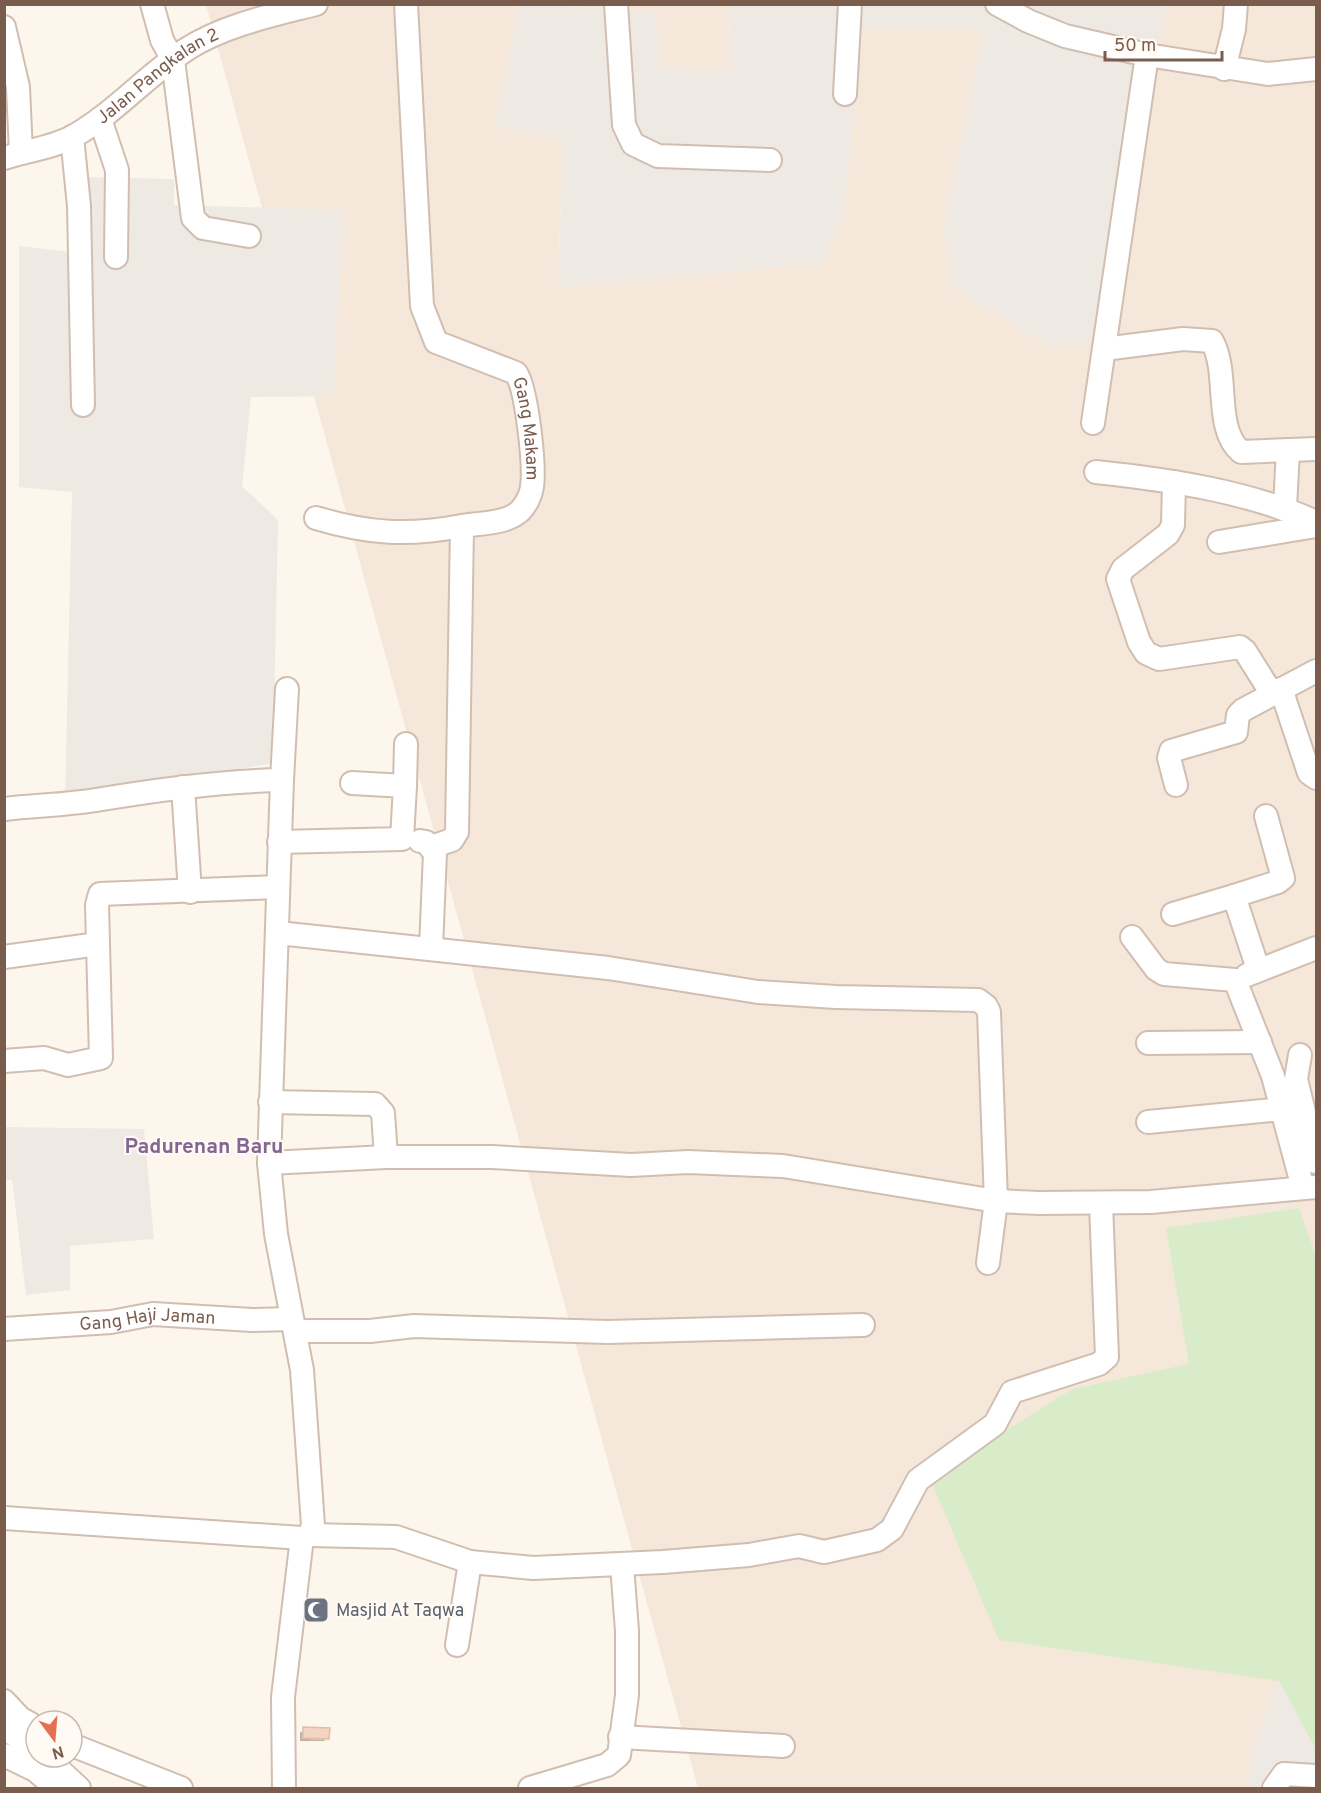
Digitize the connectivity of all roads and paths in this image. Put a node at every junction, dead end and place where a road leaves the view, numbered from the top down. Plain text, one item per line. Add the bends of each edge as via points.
1 (152, 4) edge
2 (316, 4) edge
3 (406, 4) edge
4 (616, 4) edge
5 (850, 4) edge
6 (1236, 4) edge
7 (997, 5) edge
8 (4, 27) edge
9 (1147, 55) junction
10 (173, 60) junction
11 (1224, 69) junction
12 (1317, 69) edge
13 (845, 94) dead end
14 (100, 119) junction
15 (72, 137) junction
16 (13, 155) edge
17 (770, 160) dead end
18 (249, 236) dead end
19 (116, 257) dead end
20 (1104, 349) junction
21 (83, 405) dead end
22 (1094, 423) dead end
23 (1317, 449) edge
24 (1288, 450) junction
25 (1096, 472) dead end
26 (1174, 482) junction
27 (1285, 507) junction
28 (316, 518) dead end
29 (1317, 524) edge
30 (462, 526) junction
31 (1219, 542) dead end
32 (1317, 672) edge
33 (287, 688) dead end
34 (1276, 691) junction
35 (406, 744) dead end
36 (1317, 778) edge
37 (282, 780) junction
38 (352, 783) dead end
39 (1176, 785) dead end
40 (405, 786) junction
41 (183, 787) junction
42 (4, 808) edge
43 (1266, 816) dead end
44 (402, 839) junction
45 (279, 842) junction
46 (431, 847) junction
47 (278, 887) junction
48 (190, 892) junction
49 (1234, 896) junction
50 (1173, 914) dead end
51 (278, 933) junction
52 (1132, 937) dead end
53 (98, 944) junction
54 (431, 948) junction
55 (1317, 948) edge
56 (4, 957) edge
57 (1258, 969) junction
58 (1234, 980) junction
59 (1149, 1042) dead end
60 (1260, 1042) junction
61 (1300, 1055) dead end
62 (4, 1061) edge
63 (270, 1102) junction
64 (1282, 1109) junction
65 (1148, 1122) dead end
66 (386, 1157) junction
67 (1317, 1162) edge
68 (269, 1163) junction
69 (1310, 1187) edge
70 (996, 1201) junction
71 (1101, 1204) junction
72 (988, 1263) dead end
73 (293, 1325) junction
74 (864, 1325) dead end
75 (4, 1329) edge
76 (4, 1518) edge
77 (306, 1536) junction
78 (470, 1562) junction
79 (622, 1565) junction
80 (457, 1645) dead end
81 (4, 1701) edge
82 (24, 1720) edge
83 (4, 1728) edge
84 (620, 1737) junction
85 (24, 1742) edge
86 (783, 1746) dead end
87 (84, 1750) edge
88 (4, 1755) edge
89 (58, 1769) edge
90 (1317, 1776) edge
91 (56, 1788) edge
92 (79, 1788) edge
93 (181, 1788) edge
94 (284, 1788) edge
95 (530, 1788) edge
96 (1274, 1788) edge

1 - 10 street via 162,40
2 - 10 street, Jalan Pangkalan 2 via 216,35
3 - 30 street, Gang Makam via 422,306 436,342 516,373 522,386 533,470 532,489 520,511 512,517
4 - 17 street via 624,125 633,144 658,156
5 - 13 street
6 - 11 street
7 - 9 street via 1065,36
8 - 16 street via 18,87
9 - 11 street
9 - 20 street
10 - 14 street, Jalan Pangkalan 2
10 - 18 street via 193,218 203,228
11 - 12 street via 1268,74
14 - 15 street, Jalan Pangkalan 2
14 - 19 street via 117,170
15 - 16 street, Jalan Pangkalan 2
15 - 21 street via 79,206
20 - 22 street
20 - 24 street via 1183,339 1212,341 1220,355 1227,430 1232,444 1241,452
23 - 24 street
24 - 27 street
25 - 26 street
26 - 27 street
26 - 34 street via 1173,525 1168,534 1123,569 1118,579 1138,642 1159,659 1240,647
27 - 29 street
28 - 30 street via 354,530 402,534
29 - 31 street
30 - 46 street via 457,832 452,840
32 - 34 street
33 - 37 street
34 - 36 street via 1310,773
34 - 39 street via 1240,713 1235,732 1171,751
35 - 40 street
37 - 41 street
37 - 45 street
38 - 40 street
40 - 44 street
41 - 42 street via 101,800
41 - 48 street
43 - 49 street via 1283,878
44 - 45 street
44 - 46 street via 426,842
45 - 47 street
46 - 54 street via 435,853 435,885
47 - 48 street
47 - 51 street
48 - 53 street via 100,894
49 - 50 street
49 - 57 street
51 - 54 street
51 - 63 street
52 - 58 street via 1164,974
53 - 56 street
53 - 62 street via 101,1058 68,1065 44,1058
54 - 70 street via 608,968 758,992 978,1000 990,1012
55 - 57 street
57 - 58 street
58 - 60 street
59 - 60 street
60 - 64 street
61 - 67 street via 1296,1078
63 - 66 street via 375,1104 383,1113
63 - 68 street
64 - 65 street
64 - 69 street
66 - 68 street
66 - 70 street via 783,1166
68 - 73 street via 276,1234
69 - 71 street
70 - 71 street
70 - 72 street
71 - 79 street via 1107,1357 1099,1364 1012,1392 995,1424 918,1480 892,1529 877,1540 824,1552 799,1546 749,1555
73 - 74 street, Gang Haji Jaman via 370,1331 414,1326 608,1332
73 - 75 street, Gang Haji Jaman via 153,1314 111,1322
73 - 77 street via 313,1525
76 - 77 street
77 - 78 street via 396,1537
77 - 94 street via 283,1697
78 - 79 street via 533,1568
78 - 80 street
79 - 84 street via 627,1685
81 - 82 street
83 - 85 street
84 - 86 street
84 - 95 street via 619,1755 607,1765
87 - 93 street
88 - 91 street via 35,1770
89 - 92 street
90 - 96 street via 1284,1774

